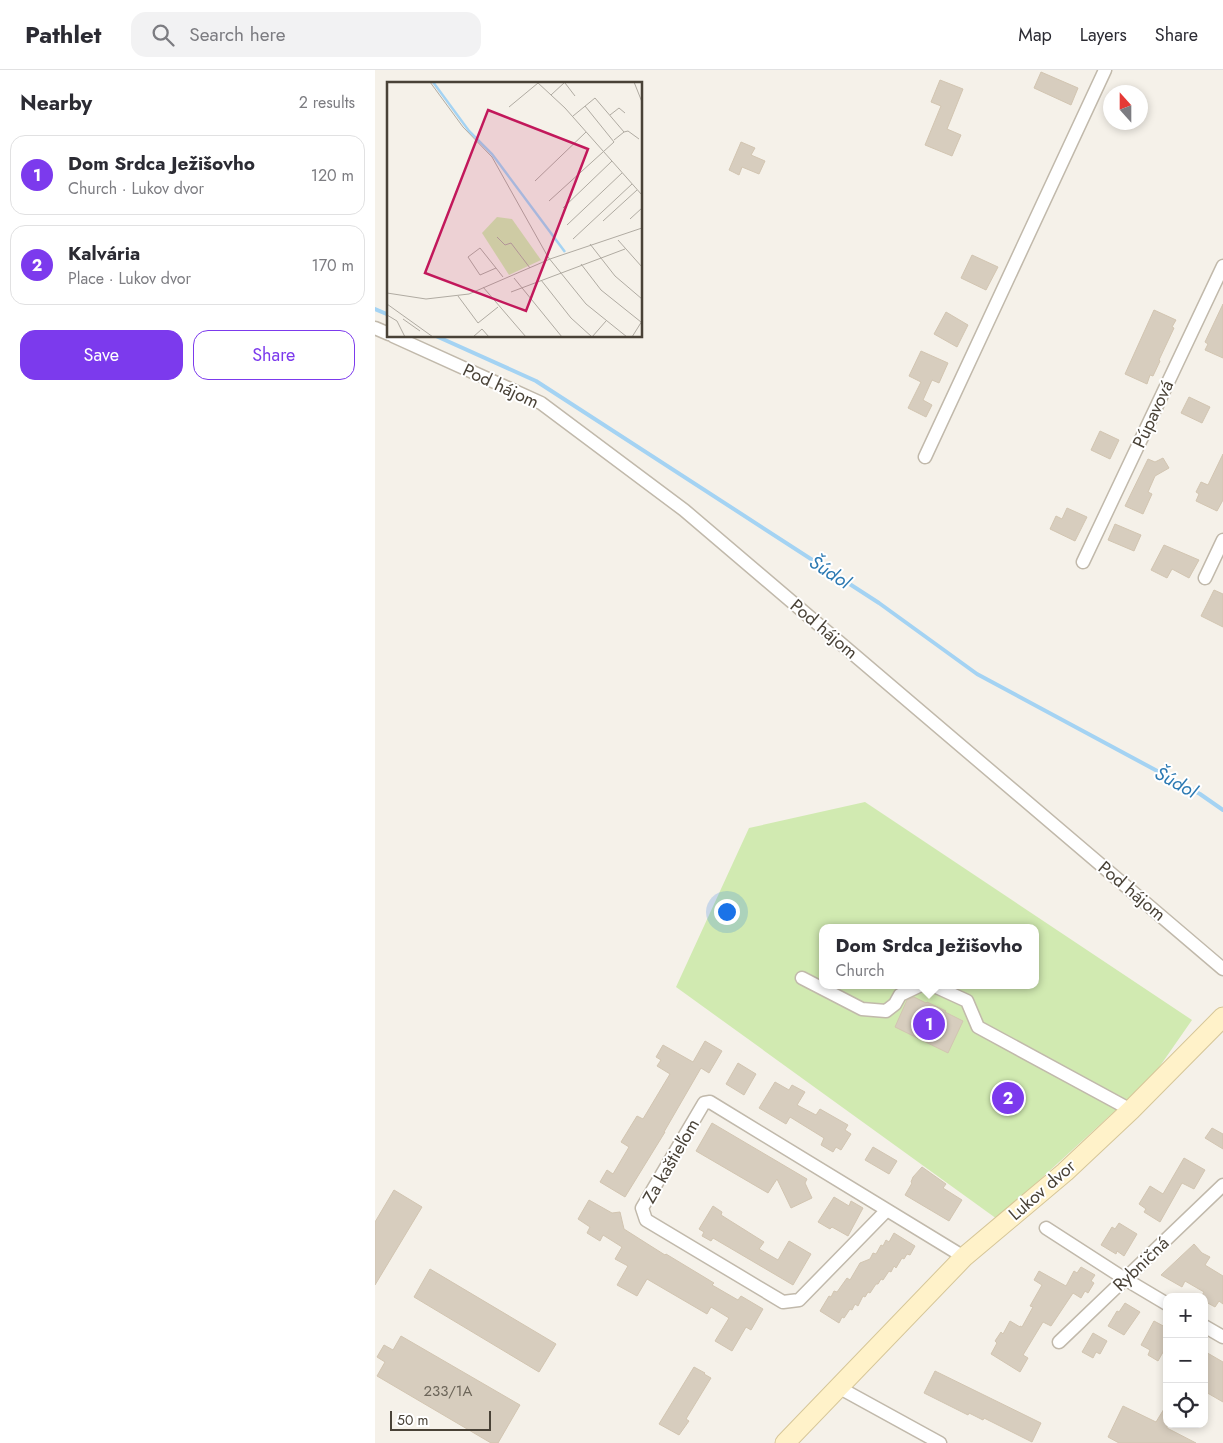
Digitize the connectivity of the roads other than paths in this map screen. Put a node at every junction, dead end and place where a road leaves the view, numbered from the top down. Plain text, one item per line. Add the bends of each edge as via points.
1 (1105, 70) edge
2 (1223, 266) edge
3 (375, 328) edge
4 (387, 333) edge
5 (397, 338) edge
6 (925, 457) dead end
7 (1223, 540) edge
8 (1083, 562) dead end
9 (1205, 578) dead end
10 (1223, 968) edge
11 (802, 978) dead end
12 (819, 987) edge
13 (823, 989) edge
14 (913, 989) edge
15 (941, 989) edge
16 (1223, 1017) edge
17 (1131, 1110) junction
18 (1223, 1185) edge
19 (887, 1210) junction
20 (1046, 1228) dead end
21 (964, 1257) junction
22 (1125, 1279) junction
23 (1163, 1302) edge
24 (1208, 1328) edge
25 (1223, 1337) edge
26 (1059, 1342) dead end
27 (838, 1387) junction
28 (785, 1443) edge
29 (940, 1443) edge

1 - 6 street
2 - 8 street, Púpavová
3 - 4 street
5 - 10 street, Pod hájom via 541,403 684,510
7 - 9 street
11 - 12 street
13 - 14 street via 863,1010 886,1010 900,995
15 - 17 street via 967,1001 978,1027
16 - 17 street, Lukov dvor
17 - 21 street, Lukov dvor via 1065,1172
18 - 22 street, Rybničná
19 - 19 street, Za kaštieľom via 710,1102 704,1104 642,1208 645,1220 783,1302 799,1300
19 - 21 street, Za kaštieľom
20 - 22 street
21 - 27 street, Lukov dvor
22 - 23 street
22 - 26 street, Rybničná
24 - 25 street
27 - 28 street, Lukov dvor
27 - 29 street

